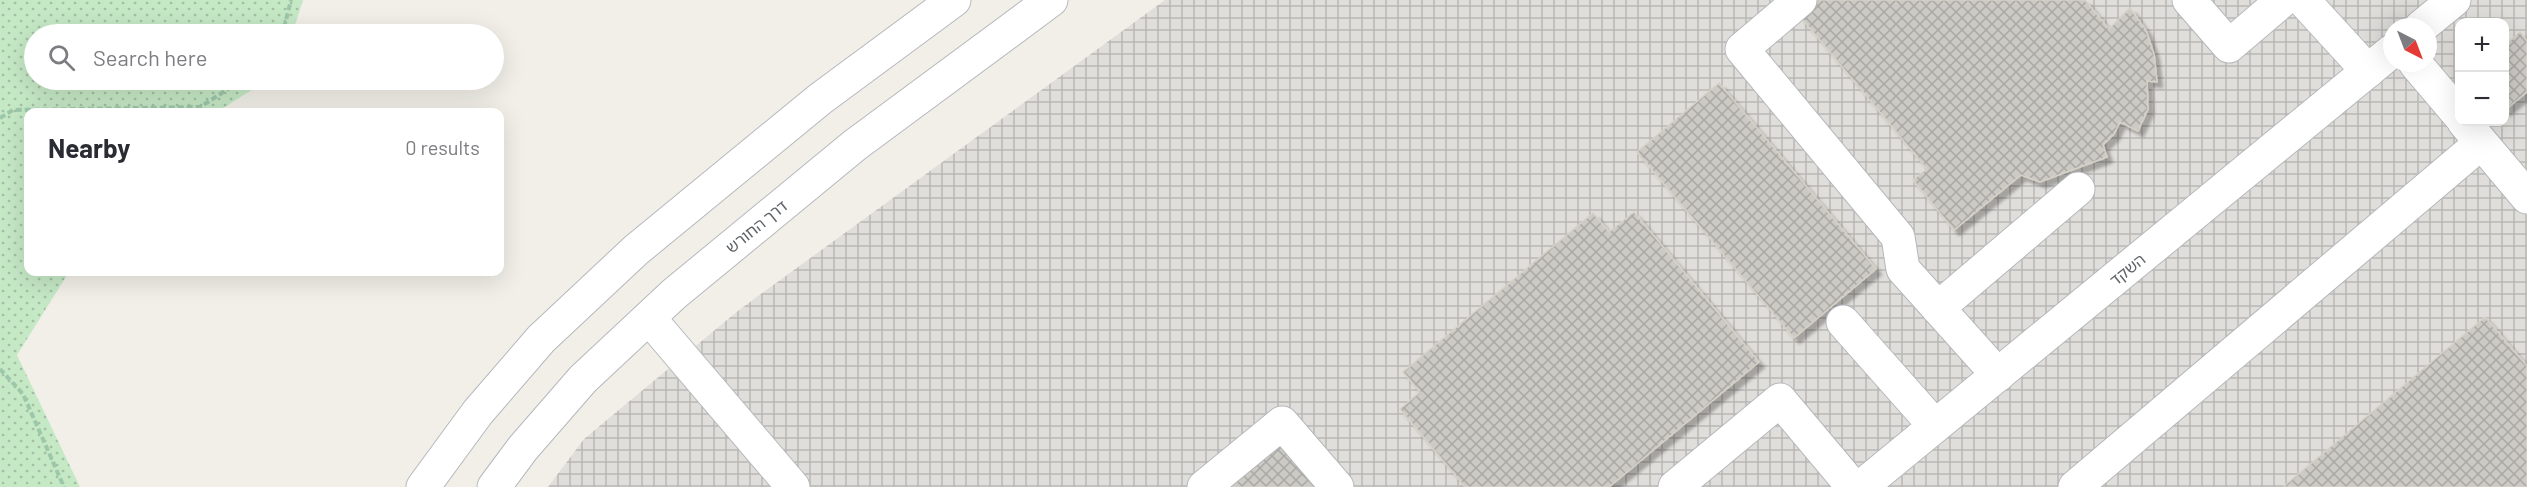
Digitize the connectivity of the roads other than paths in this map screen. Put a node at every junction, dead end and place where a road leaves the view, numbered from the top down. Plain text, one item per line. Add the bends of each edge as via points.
1 (954, 0) edge
2 (1051, 0) edge
3 (1800, 0) edge
4 (2189, 0) edge
5 (2283, 0) edge
6 (2303, 0) edge
7 (2454, 0) edge
8 (2432, 18) edge
9 (2380, 61) edge
10 (2423, 72) edge
11 (2455, 110) edge
12 (2473, 132) edge
13 (2078, 189) dead end
14 (2527, 198) edge
15 (1938, 308) junction
16 (649, 318) junction
17 (1844, 322) dead end
18 (1998, 375) junction
19 (1935, 426) junction
20 (423, 487) edge
21 (494, 487) edge
22 (793, 487) edge
23 (1204, 487) edge
24 (1337, 487) edge
25 (1675, 487) edge
26 (1853, 487) edge
27 (1861, 487) edge
28 (2075, 487) edge

1 - 20 street via 820,99 636,250 534,347 478,412
2 - 16 street, דרך החורש via 855,145
3 - 15 street via 1742,49 1898,237 1903,269
4 - 5 street via 2229,46
6 - 9 street
7 - 8 street
9 - 18 street, השקד
10 - 11 street
12 - 14 street
12 - 28 street
13 - 15 street
15 - 18 street
16 - 21 street, דרך החורש via 583,380
16 - 22 street
17 - 19 street
18 - 19 street, השקד
19 - 27 street, השקד
23 - 24 street via 1282,423
25 - 26 street via 1780,400

